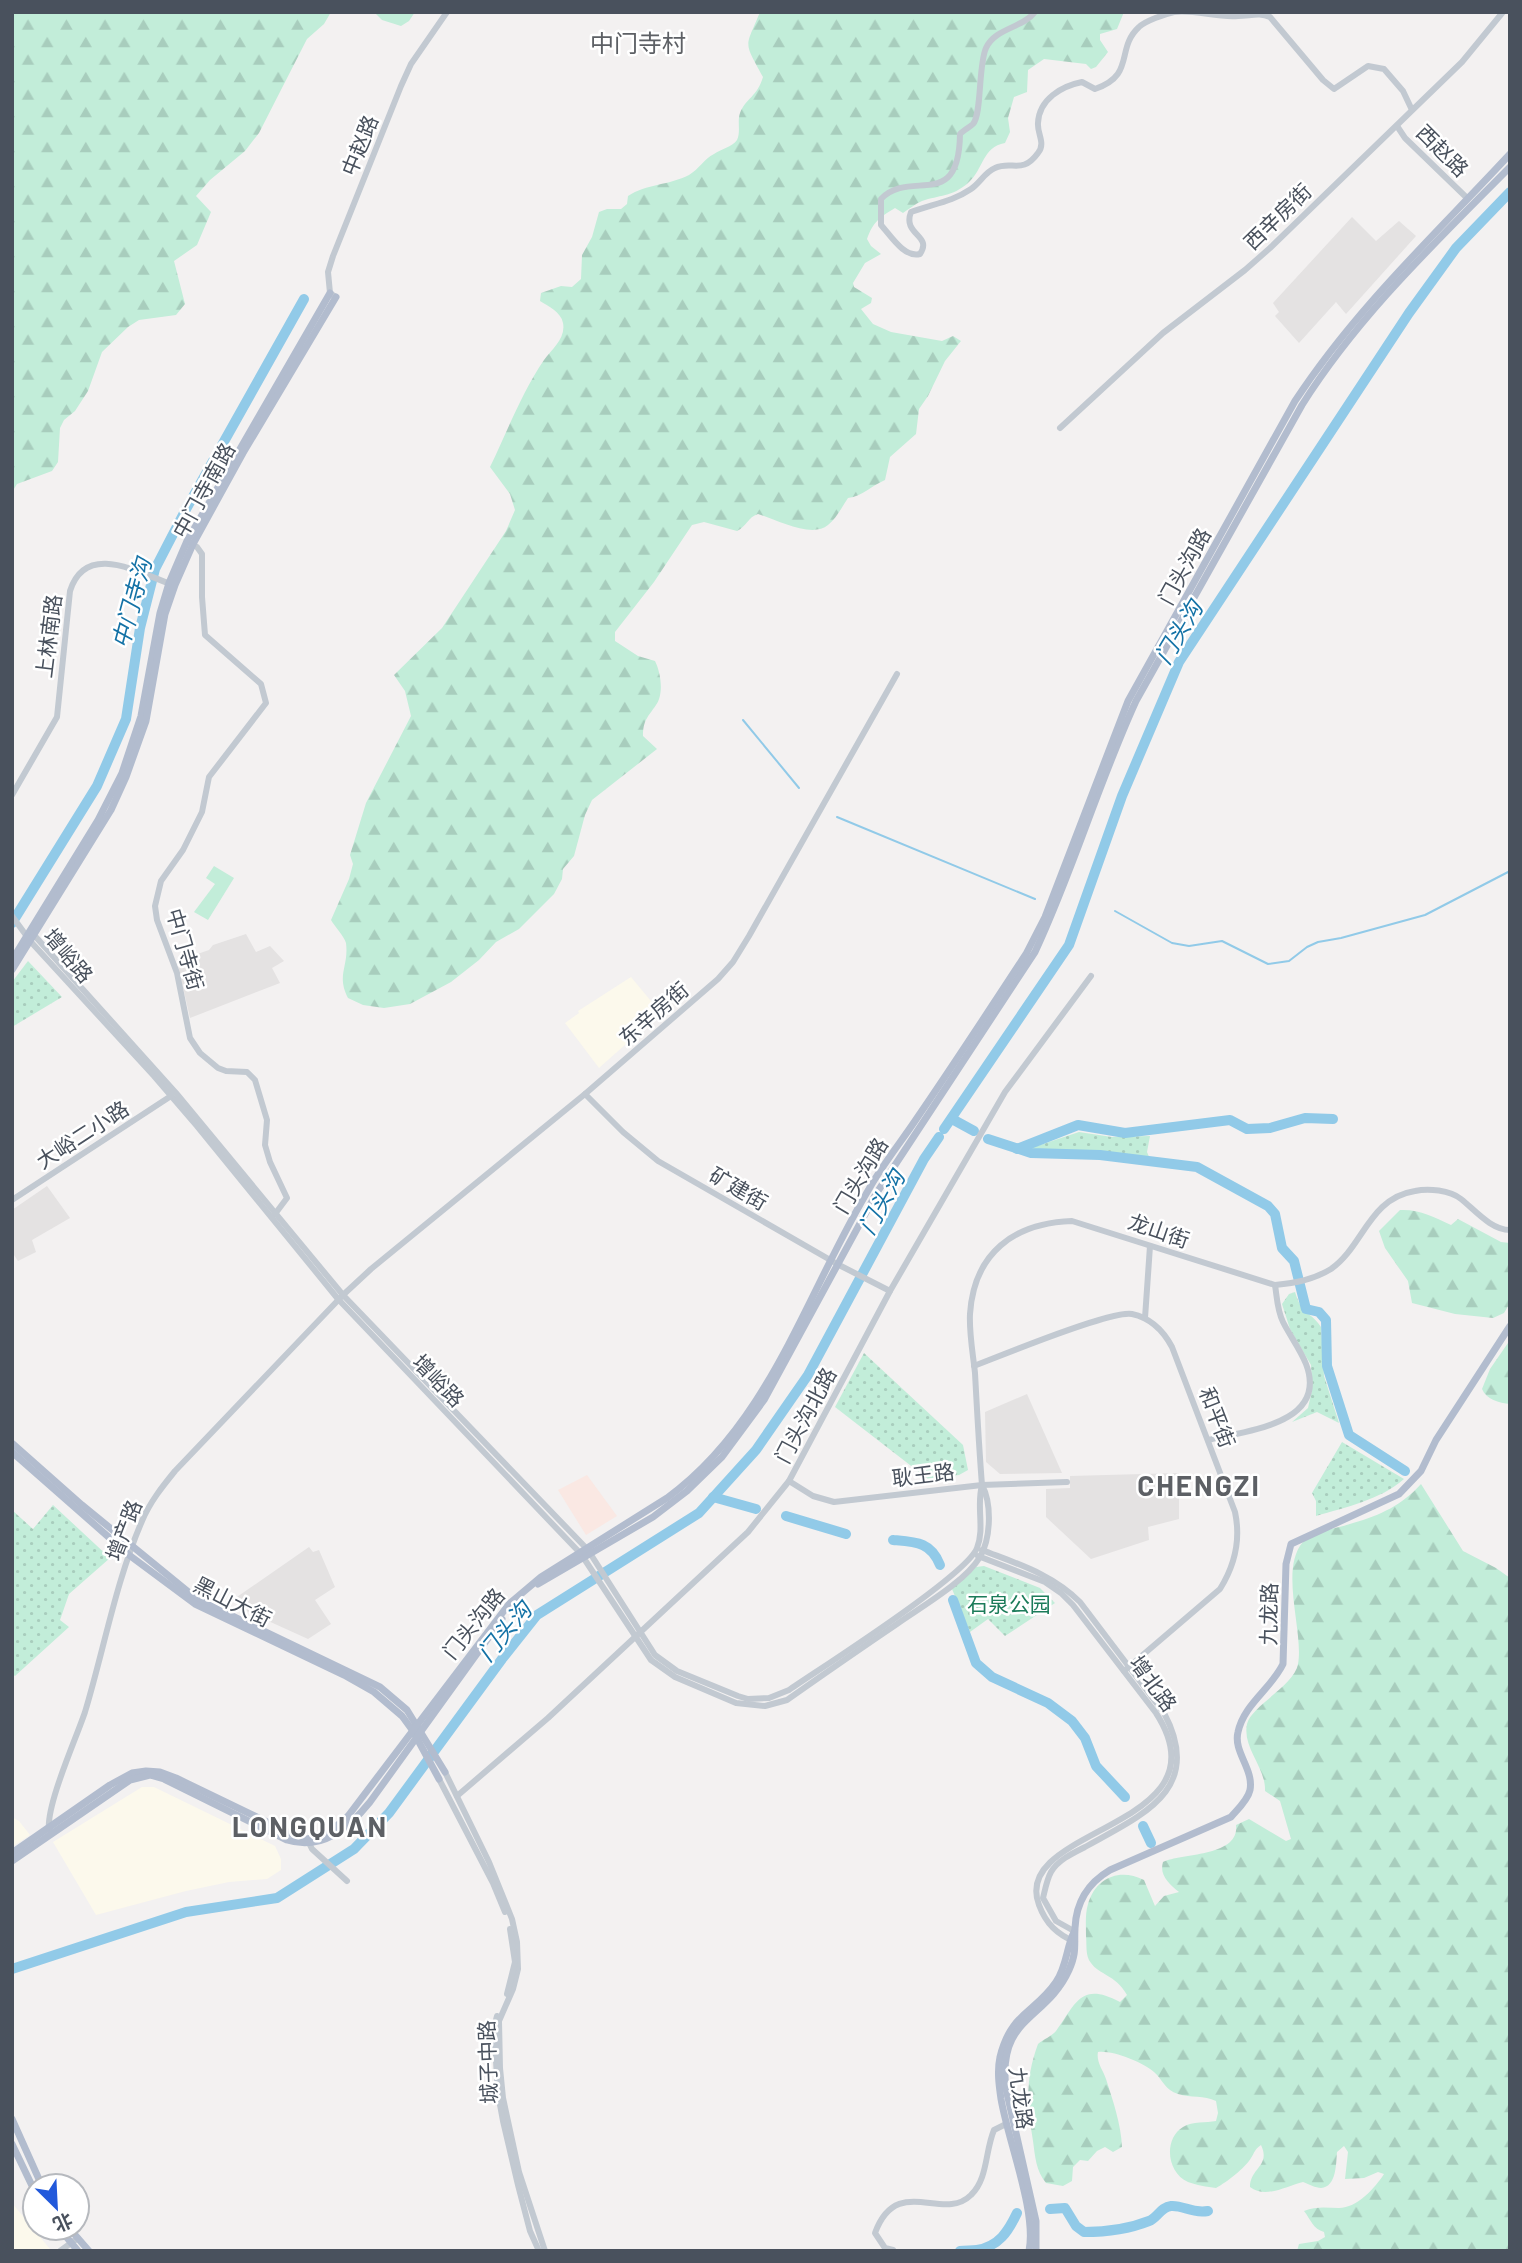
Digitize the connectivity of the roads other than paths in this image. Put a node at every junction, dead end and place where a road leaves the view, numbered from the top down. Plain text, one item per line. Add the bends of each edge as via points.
1 (447, 12) edge
2 (1035, 12) edge
3 (1503, 12) edge
4 (1412, 110) junction
5 (1397, 126) junction
6 (1510, 153) edge
7 (1510, 167) edge
8 (1467, 198) junction
9 (333, 295) joint
10 (1060, 428) dead end
11 (190, 542) junction
12 (168, 583) junction
13 (897, 674) dead end
14 (12, 795) edge
15 (12, 916) edge
16 (31, 937) junction
17 (12, 960) edge
18 (12, 970) edge
19 (1091, 976) dead end
20 (585, 1094) junction
21 (171, 1096) junction
22 (12, 1200) edge
23 (275, 1214) junction
24 (1510, 1230) edge
25 (1150, 1246) junction
26 (831, 1261) junction
27 (841, 1267) junction
28 (1275, 1285) junction
29 (890, 1291) junction
30 (341, 1297) junction
31 (1145, 1318) junction
32 (1510, 1326) edge
33 (974, 1366) junction
34 (1208, 1440) junction
35 (12, 1443) edge
36 (12, 1451) edge
37 (789, 1481) junction
38 (1067, 1482) dead end
39 (982, 1485) junction
40 (133, 1546) junction
41 (978, 1552) junction
42 (586, 1554) junction
43 (129, 1555) junction
44 (637, 1634) junction
45 (1126, 1669) junction
46 (417, 1730) junction
47 (445, 1772) joint
48 (439, 1779) joint
49 (457, 1796) junction
50 (50, 1830) junction
51 (308, 1841) junction
52 (12, 1853) edge
53 (12, 1861) edge
54 (347, 1881) dead end
55 (1074, 1931) junction
56 (1073, 1942) junction
57 (12, 2119) edge
58 (1006, 2124) junction
59 (12, 2144) edge
60 (25, 2172) edge
61 (36, 2172) edge
62 (75, 2245) edge
63 (893, 2250) edge
64 (60, 2251) edge
65 (89, 2251) edge
66 (539, 2251) edge
67 (545, 2251) edge
68 (1029, 2251) edge
69 (1036, 2251) edge

1 - 9 street, 中赵路 via 401,86 333,256 327,281
2 - 4 street, 西赵路 via 991,40 986,49 979,111 960,134 960,153 947,178 888,192 881,199 881,225 906,252 914,256 925,248 910,228 911,212 949,202 973,188 992,169 1026,165 1040,152 1037,124 1051,96 1082,82 1095,89 1103,86 1118,75 1125,63 1126,43 1140,26 1174,12 1237,17 1261,13 1270,17 1334,89 1368,66 1384,69
3 - 4 street, 西辛房街 via 1462,62
4 - 5 street, 西辛房街
5 - 8 street, 西赵路
5 - 10 street, 西辛房街 via 1262,255 1163,333
6 - 8 main road, 门头沟路
7 - 27 main road, 门头沟路 via 1368,316 1302,405 1136,701 1035,952 876,1194
8 - 26 main road, 门头沟路 via 1332,347 1295,401 1128,701 1045,917 1026,954 869,1189
9 - 11 main road, 中门寺南路
11 - 12 main road, 中门寺南路
11 - 23 street, 中门寺街 via 202,554 205,635 261,684 266,703 209,777 202,812 161,881 155,906 177,973 190,1038 218,1068 247,1072 255,1080 267,1120 265,1145 287,1198
12 - 14 street, 上林南路 via 106,562 86,566 78,574 70,591 57,717
12 - 16 main road, 中门寺南路 via 141,716 122,773
13 - 20 street, 东辛房街 via 733,962
15 - 16 street
16 - 17 main road
16 - 18 main road
16 - 21 street, 增峪路
16 - 23 street, 增峪路 via 176,1093
19 - 29 street, 门头沟北路 via 1005,1092
20 - 26 street, 矿建街 via 658,1161
20 - 30 street, 东辛房街
21 - 22 street, 大峪二小路
21 - 30 street, 增峪路
23 - 30 street, 增峪路
24 - 28 street, 龙山街 via 1480,1216 1459,1197 1435,1190 1414,1191 1381,1208 1332,1268 1306,1281
25 - 28 street, 龙山街
25 - 31 street
25 - 33 street, 龙山街 via 1072,1222 1048,1222 1002,1243 979,1273 972,1297
26 - 27 street, 矿建街
26 - 42 main road, 门头沟路 via 752,1409 718,1452 684,1486
27 - 29 street, 矿建街
27 - 42 main road, 门头沟路 via 764,1400 722,1457 653,1517
28 - 34 street via 1282,1320 1307,1366 1306,1400 1276,1423
29 - 37 street, 门头沟北路
30 - 40 street, 增产路 via 174,1471 148,1507
30 - 42 street, 增峪路
31 - 33 street via 1119,1315
31 - 34 street, 和平街 via 1172,1347
32 - 55 main road, 九龙路 via 1421,1471 1399,1494 1291,1544 1286,1563 1283,1664 1245,1711 1238,1732 1237,1745 1248,1770 1250,1791 1242,1804 1231,1817 1101,1875 1084,1893
33 - 39 street, 龙山街
34 - 45 street, 和平街 via 1237,1524 1231,1568 1210,1600
35 - 40 main road, 黑山大街
36 - 43 main road, 黑山大街
37 - 39 street, 耿王路 via 834,1502
37 - 44 street, 门头沟北路 via 747,1532
38 - 39 street, 耿王路
39 - 41 street, 龙山街
40 - 43 street, 增产路
40 - 46 main road, 黑山大街 via 197,1599 380,1687 407,1710
41 - 44 street via 940,1585 789,1690 769,1698 748,1699 677,1671
41 - 45 street, 增北路 via 1066,1587
42 - 44 street
42 - 46 main road, 门头沟路 via 541,1577 509,1604
43 - 46 main road, 黑山大街 via 195,1604 374,1692
43 - 50 street, 增产路 via 61,1778
44 - 49 street, 门头沟北路
45 - 55 street, 增北路 via 1174,1731 1176,1769 1163,1797 1148,1812 1063,1859 1051,1871 1043,1898 1056,1921
45 - 56 street, 增北路 via 1164,1726 1170,1762 1158,1793 1138,1810 1061,1852 1045,1868 1037,1884 1038,1902 1059,1935
46 - 47 main road, 城子中路
46 - 48 main road
46 - 51 main road, 门头沟路 via 348,1816
47 - 49 street, 城子中路
48 - 66 street, 城子中路 via 509,1921 514,1962 494,2026 498,2094 530,2231
49 - 67 street, 城子中路 via 502,1893 517,1942 518,1969 499,2021 501,2078 522,2183
50 - 51 main road via 110,1785 146,1771 176,1778
50 - 52 main road
50 - 53 main road
51 - 54 street
55 - 56 main road, 九龙路
56 - 58 main road, 九龙路 via 1056,1982 1020,2016 1005,2040 998,2071
56 - 69 main road, 九龙路 via 1064,1980 1017,2030 1006,2057 1006,2090 1034,2210
57 - 61 main road
58 - 63 street via 994,2130 984,2174 969,2197 949,2204 903,2202 889,2211 874,2233
58 - 68 main road, 九龙路 via 1030,2222
59 - 60 main road
62 - 64 street
62 - 65 main road

